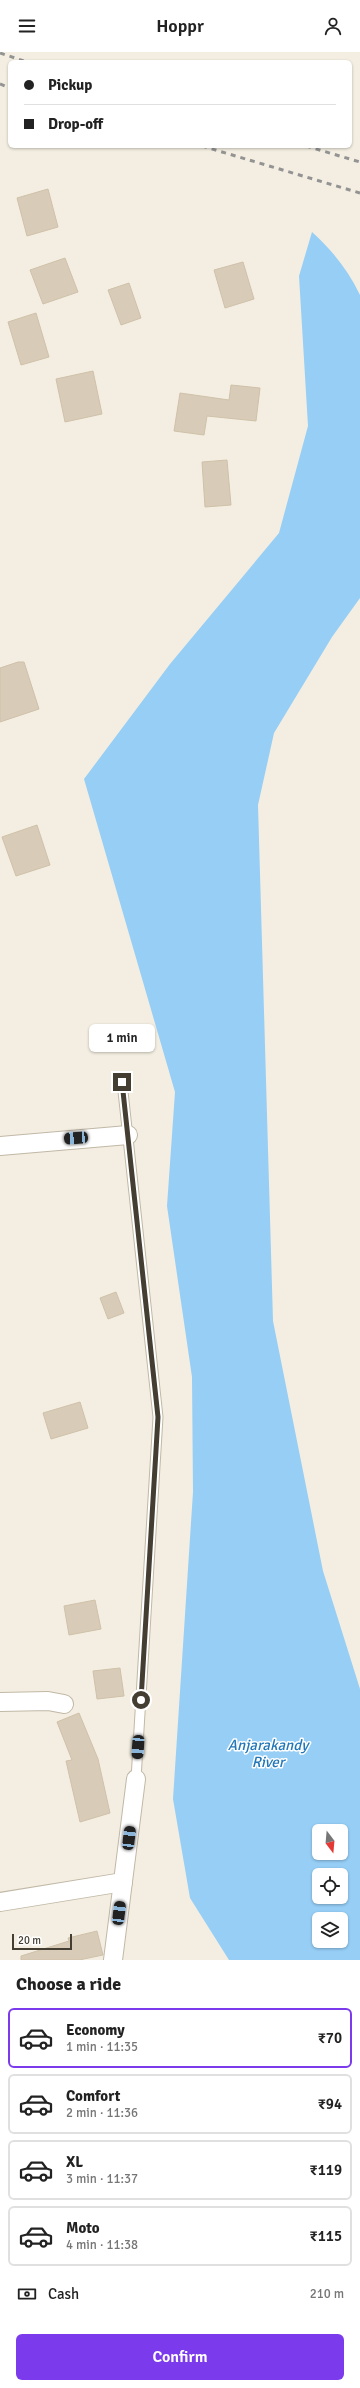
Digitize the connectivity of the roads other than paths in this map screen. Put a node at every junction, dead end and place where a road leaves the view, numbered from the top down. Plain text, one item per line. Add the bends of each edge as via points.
1 (122, 1082) dead end
2 (128, 1135) junction
3 (0, 1146) edge
4 (0, 1702) edge
5 (64, 1704) dead end
6 (136, 1779) joint
7 (123, 1882) junction
8 (0, 1902) edge
9 (113, 1960) edge

1 - 2 lane
2 - 3 street
2 - 6 lane via 158,1417
4 - 5 street via 48,1701
6 - 7 street
7 - 8 street
7 - 9 street

